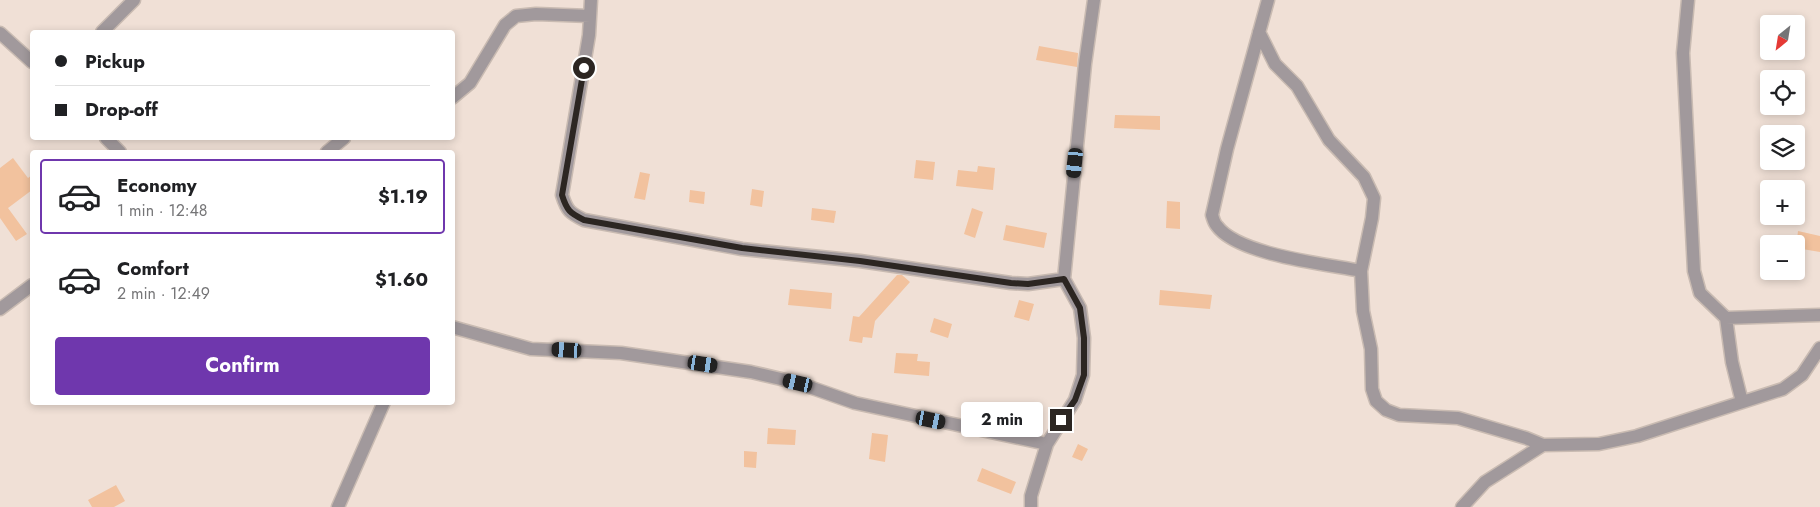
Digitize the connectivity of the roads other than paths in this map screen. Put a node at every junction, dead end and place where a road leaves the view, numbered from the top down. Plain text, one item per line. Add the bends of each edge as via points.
1 (134, 0) edge
2 (591, 0) edge
3 (1094, 0) edge
4 (1268, 0) edge
5 (1688, 0) edge
6 (590, 16) junction
7 (104, 30) edge
8 (0, 32) edge
9 (1259, 32) junction
10 (30, 60) edge
11 (455, 96) edge
12 (108, 140) edge
13 (341, 140) edge
14 (118, 150) edge
15 (329, 150) edge
16 (1361, 270) junction
17 (1064, 279) junction
18 (30, 286) edge
19 (0, 309) edge
20 (1820, 315) edge
21 (1726, 318) junction
22 (455, 328) edge
23 (1820, 348) edge
24 (1742, 402) junction
25 (383, 405) edge
26 (1047, 444) junction
27 (1543, 445) junction
28 (338, 507) edge
29 (1031, 507) edge
30 (1462, 507) edge

1 - 7 street
2 - 6 street
3 - 17 street
4 - 9 street
5 - 21 street via 1683,54 1694,271 1700,293
6 - 11 street via 516,16 505,25 470,83
6 - 17 street via 562,195 572,214 584,220 742,248 1011,283
8 - 10 street
9 - 16 street via 1275,64 1297,86 1329,140 1364,177 1374,198
9 - 16 street via 1214,205 1212,215 1216,225 1238,242 1253,248
12 - 14 street
13 - 15 street
16 - 27 street via 1363,310 1371,349 1372,389 1376,401 1399,415 1458,418
17 - 26 street via 1080,308 1084,375 1075,400
18 - 19 street
20 - 21 street
21 - 24 street
22 - 26 street via 531,349 622,353 751,372 798,383 855,403
23 - 24 street via 1794,382
24 - 27 street via 1637,436 1599,444
25 - 28 street
26 - 29 street via 1030,496
27 - 30 street via 1485,482

